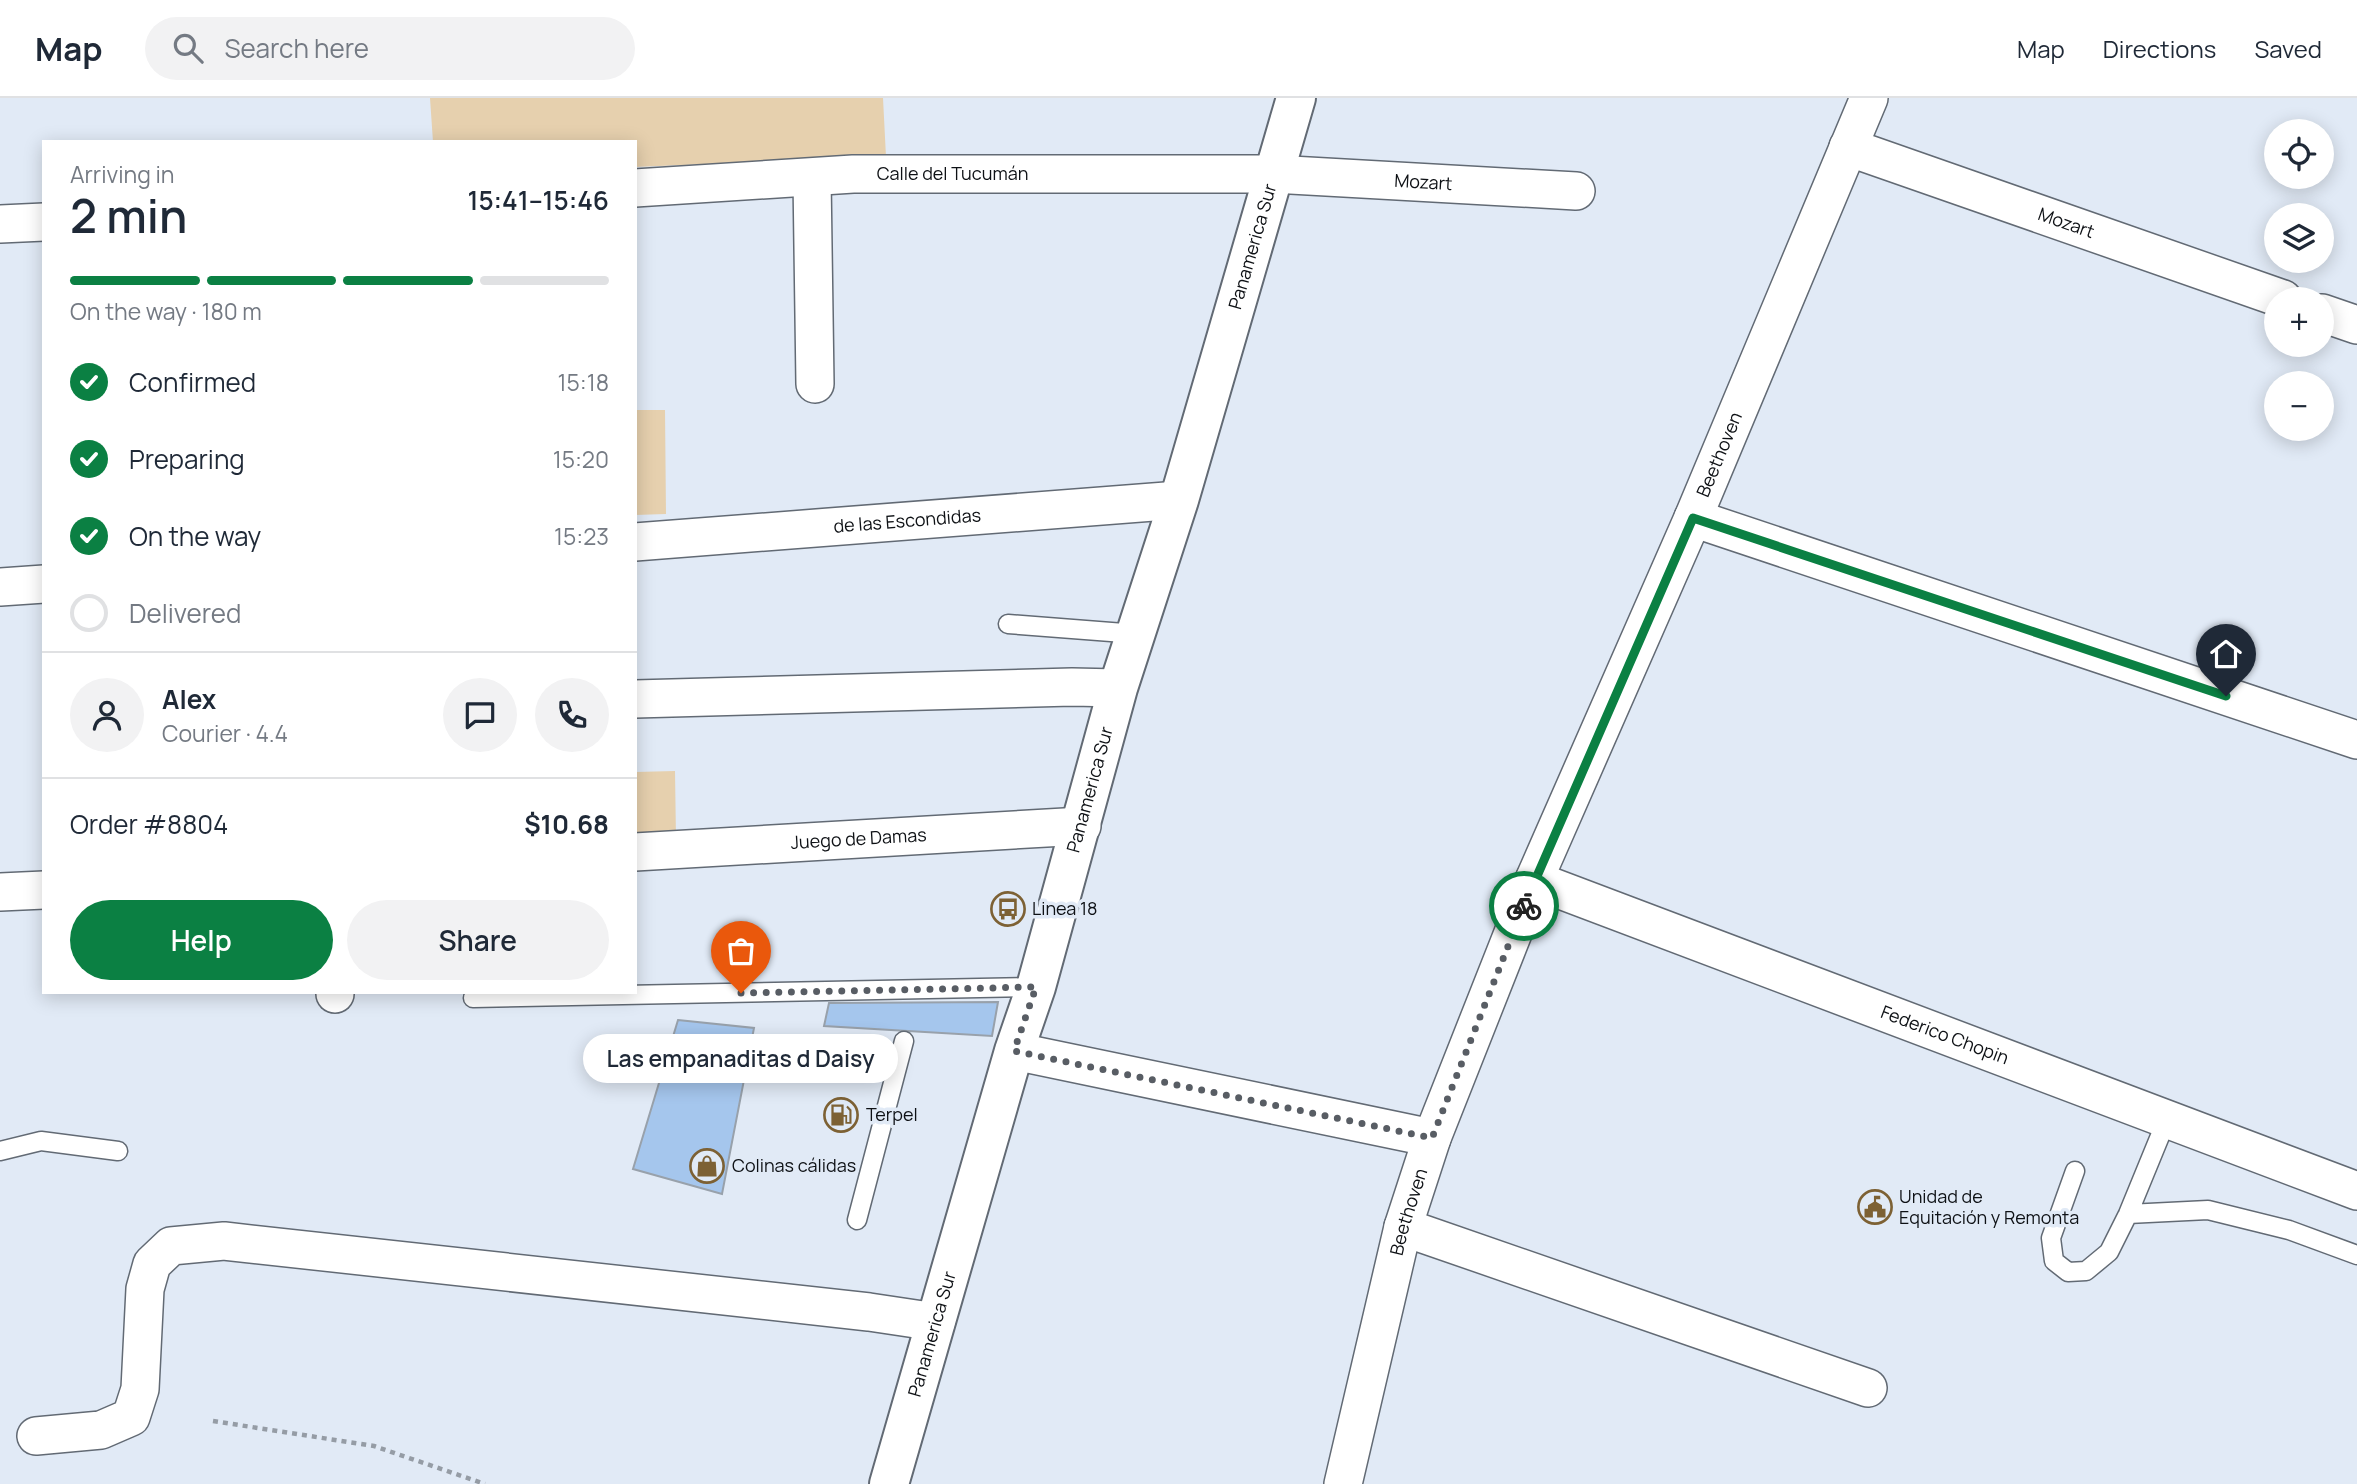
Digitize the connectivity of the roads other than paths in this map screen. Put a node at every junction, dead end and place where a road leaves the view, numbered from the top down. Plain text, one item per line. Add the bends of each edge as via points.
1 (1296, 98) edge
2 (1869, 98) edge
3 (1848, 147) junction
4 (1273, 174) junction
5 (812, 177) junction
6 (637, 188) edge
7 (1576, 191) dead end
8 (42, 222) edge
9 (0, 224) edge
10 (2264, 292) edge
11 (2334, 317) edge
12 (2357, 325) edge
13 (815, 384) dead end
14 (1179, 500) junction
15 (1693, 518) junction
16 (637, 542) edge
17 (42, 584) edge
18 (0, 587) edge
19 (1008, 624) dead end
20 (1137, 634) junction
21 (1118, 688) junction
22 (637, 699) edge
23 (2357, 740) edge
24 (1082, 826) junction
25 (637, 852) edge
26 (1534, 880) junction
27 (42, 890) edge
28 (0, 892) edge
29 (1036, 987) junction
30 (473, 998) dead end
31 (904, 1041) dead end
32 (1014, 1051) junction
33 (2167, 1119) junction
34 (1432, 1138) junction
35 (0, 1151) edge
36 (118, 1151) dead end
37 (2075, 1171) dead end
38 (2357, 1191) edge
39 (2128, 1214) junction
40 (857, 1220) dead end
41 (1403, 1227) junction
42 (2357, 1255) edge
43 (936, 1322) junction
44 (1868, 1388) dead end
45 (36, 1436) dead end
46 (889, 1484) edge
47 (1343, 1484) edge

1 - 4 highway, Panamerica Sur
2 - 3 street, Beethoven
3 - 10 street, Mozart
3 - 15 street, Beethoven
4 - 5 street, Calle del Tucumán
4 - 7 street, Mozart
4 - 14 highway, Panamerica Sur
5 - 6 street, Calle del Tucumán
5 - 13 street
8 - 9 street
11 - 12 street
14 - 16 street, de las Escondidas
14 - 20 highway, Panamerica Sur
15 - 23 street
15 - 26 street, Beethoven
17 - 18 street
19 - 20 lane
20 - 21 highway, Panamerica Sur
21 - 22 street
21 - 24 highway, Panamerica Sur
24 - 25 street, Juego de Damas
24 - 29 highway, Panamerica Sur
26 - 33 street, Federico Chopin
26 - 34 street, Beethoven
27 - 28 street
29 - 30 lane
29 - 32 highway, Panamerica Sur
31 - 40 lane
32 - 34 street
32 - 43 highway, Panamerica Sur
33 - 38 street, Federico Chopin
33 - 39 lane
34 - 41 street, Beethoven
35 - 36 lane via 41,1141
37 - 39 lane via 2050,1238 2054,1261 2068,1272 2086,1271 2109,1252
39 - 42 lane via 2208,1210 2289,1230
41 - 44 street
41 - 47 street, Beethoven
43 - 45 street via 223,1241 172,1246 152,1264 145,1289 140,1389 131,1417 101,1430
43 - 46 highway, Panamerica Sur

